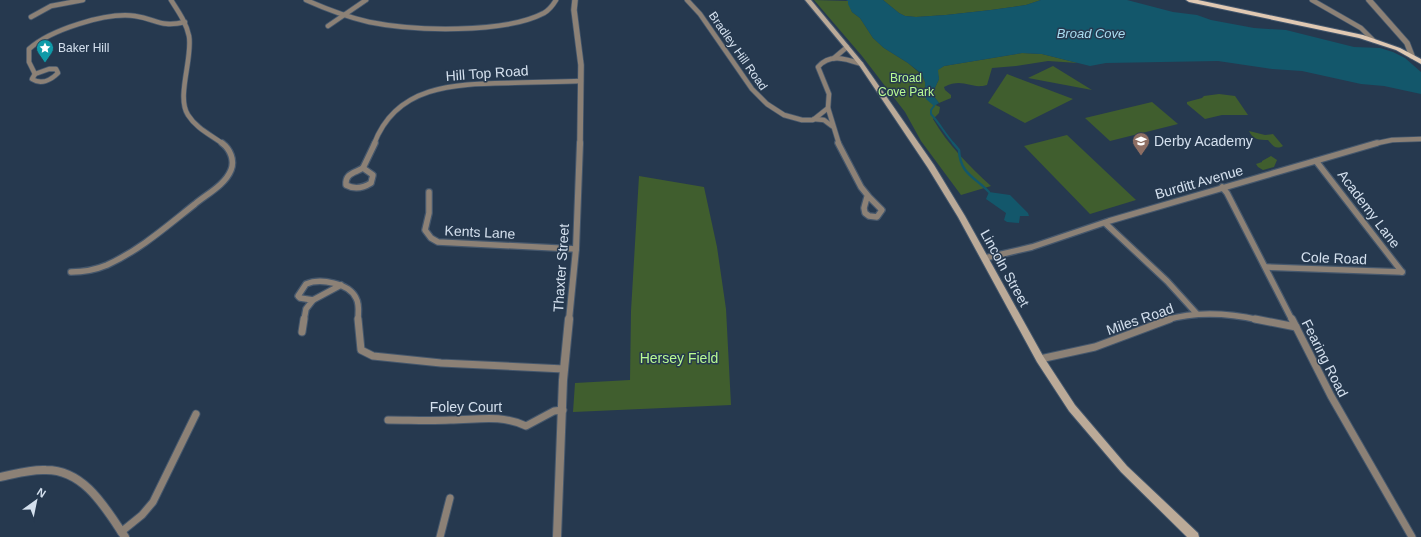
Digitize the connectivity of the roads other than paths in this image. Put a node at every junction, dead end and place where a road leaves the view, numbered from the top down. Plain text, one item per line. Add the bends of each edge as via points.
1 (83, 0) edge
2 (171, 0) edge
3 (306, 0) edge
4 (366, 0) edge
5 (556, 0) edge
6 (575, 0) edge
7 (687, 0) edge
8 (808, 0) edge
9 (1189, 0) edge
10 (1312, 0) edge
11 (1368, 0) edge
12 (344, 15) junction
13 (31, 17) dead end
14 (185, 22) junction
15 (328, 26) dead end
16 (1374, 40) junction
17 (846, 47) junction
18 (1412, 56) junction
19 (834, 58) junction
20 (1421, 62) edge
21 (861, 64) junction
22 (35, 74) junction
23 (581, 81) junction
24 (828, 108) junction
25 (814, 119) junction
26 (832, 126) junction
27 (1421, 139) edge
28 (1316, 161) junction
29 (363, 168) junction
30 (1222, 187) junction
31 (429, 192) dead end
32 (868, 197) dead end
33 (1105, 223) junction
34 (576, 249) junction
35 (985, 258) junction
36 (1266, 268) junction
37 (71, 272) dead end
38 (1402, 272) joint
39 (340, 285) junction
40 (313, 300) junction
41 (1197, 314) junction
42 (1296, 327) junction
43 (302, 332) dead end
44 (1040, 359) junction
45 (564, 369) junction
46 (562, 410) junction
47 (196, 414) dead end
48 (388, 420) dead end
49 (0, 477) edge
50 (450, 498) dead end
51 (123, 534) edge
52 (440, 537) edge
53 (557, 537) edge
54 (1194, 537) edge
55 (1412, 537) edge

1 - 13 street via 51,6
2 - 14 street
3 - 12 street
4 - 12 street
5 - 12 street via 549,9 538,16 517,22 475,27 401,26
6 - 23 street, Thaxter Street
7 - 25 street, Bradley Hill Road via 713,32 750,87 766,104 789,118
8 - 17 main road, Lincoln Street
9 - 16 main road
10 - 16 street via 1361,28
11 - 18 street via 1407,43
12 - 15 street
14 - 22 street via 166,26 141,16 124,15 104,16 86,21 38,42 29,49 32,71
14 - 37 street via 189,31 190,50 184,95 185,110 195,123 222,143 232,157 231,171 223,182 160,232 119,258 92,270
16 - 18 main road
17 - 19 street
17 - 21 main road, Lincoln Street
18 - 20 main road
19 - 21 street
19 - 24 street via 818,67 829,94
21 - 35 main road, Lincoln Street via 931,167
22 - 22 street via 32,79 39,82 54,78 58,73 56,69 49,69
23 - 29 street, Hill Top Road via 462,84 422,94 401,106 385,121
23 - 34 street, Thaxter Street
24 - 25 street
24 - 26 street
25 - 26 street, Bradley Hill Road via 825,120
26 - 32 street via 851,168
27 - 28 street, Burditt Avenue via 1400,138 1380,141
28 - 30 street, Burditt Avenue
28 - 38 street, Academy Lane
29 - 29 street via 347,177 346,185 355,189 371,183 373,175
30 - 33 street, Burditt Avenue
30 - 36 street, Fearing Road
31 - 34 street, Kents Lane via 425,230 438,242
33 - 35 street, Burditt Avenue
33 - 41 street via 1167,280
34 - 45 street, Thaxter Street
35 - 44 main road, Lincoln Street
36 - 38 street, Cole Road
36 - 42 street, Fearing Road
39 - 40 street
39 - 40 street via 312,281 302,287 298,296
39 - 45 street via 354,294 358,303 358,338 361,350 374,356 441,363
40 - 43 street via 306,309
41 - 42 street, Miles Road via 1230,315 1278,326
41 - 44 street, Miles Road via 1147,327 1102,346
42 - 55 street, Fearing Road via 1331,396
44 - 54 main road, Lincoln Street via 1072,408 1106,449
45 - 46 street, Thaxter Street
46 - 48 street, Foley Court via 554,410 526,426 514,420 496,418
46 - 53 street, Thaxter Street
47 - 51 street via 153,502
49 - 51 street via 44,470 68,474 82,482 96,496
50 - 52 street

